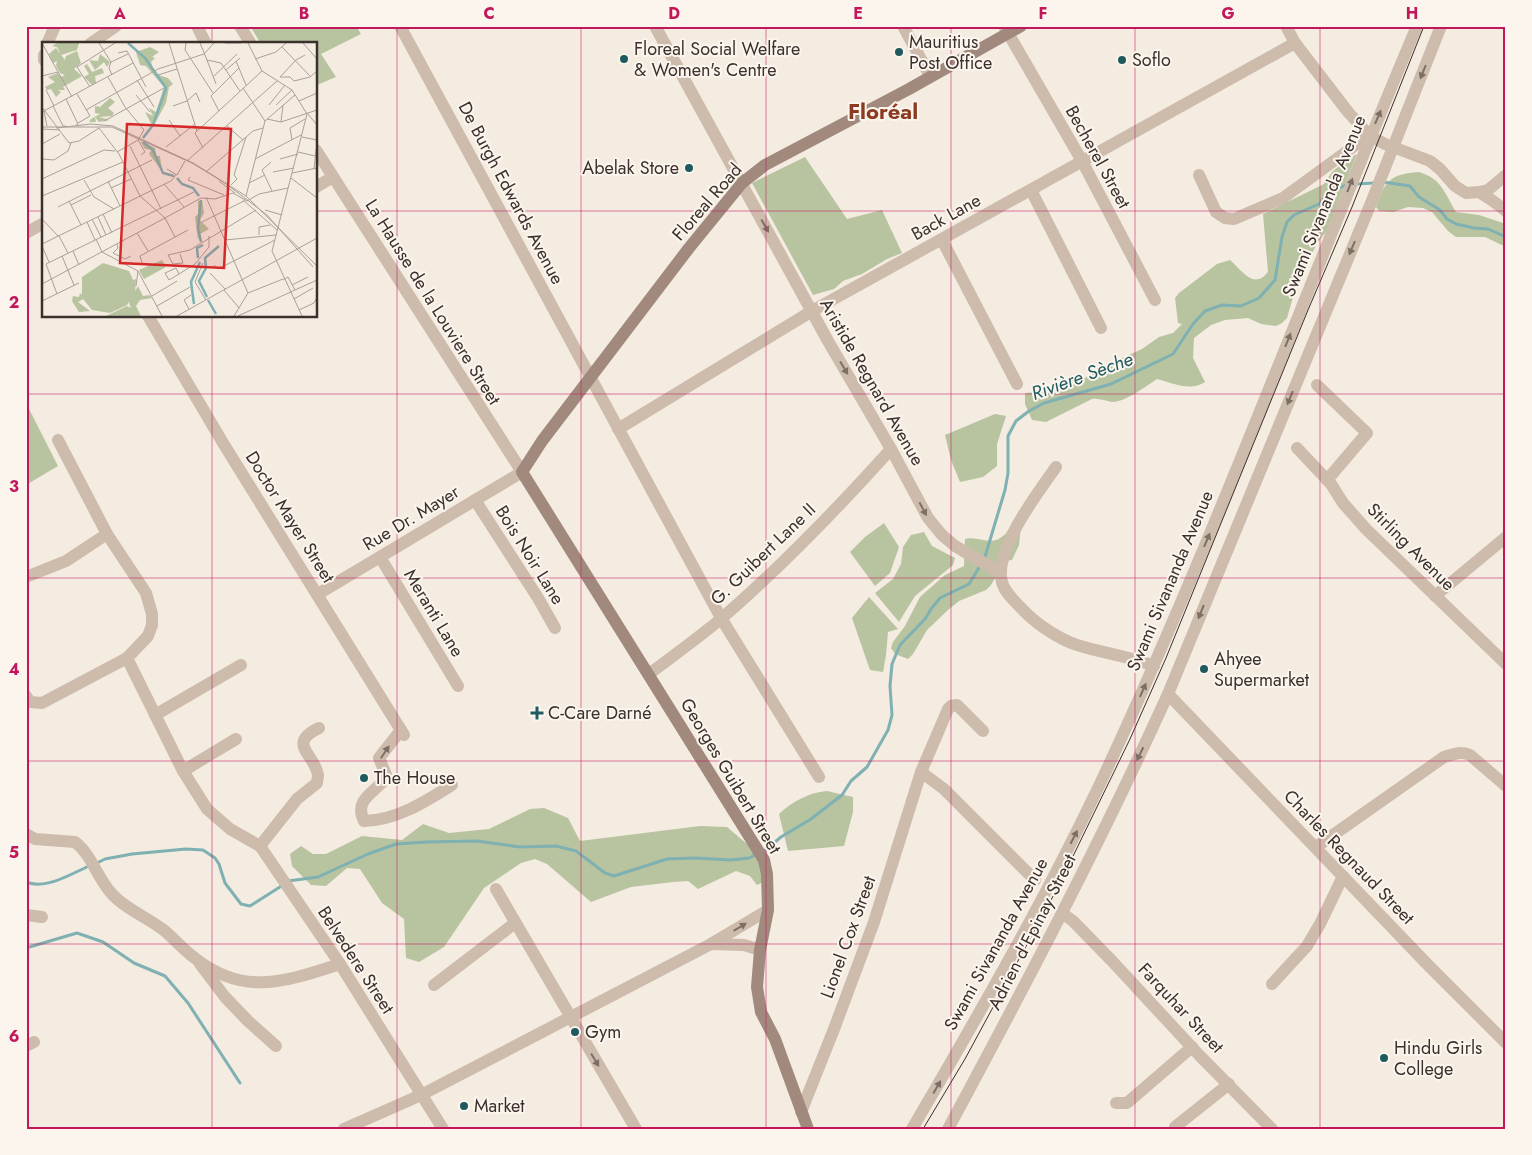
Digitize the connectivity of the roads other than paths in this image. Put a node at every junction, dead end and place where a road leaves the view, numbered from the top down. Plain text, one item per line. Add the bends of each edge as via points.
1 (55, 26) edge
2 (116, 26) edge
3 (196, 26) edge
4 (240, 26) edge
5 (400, 26) edge
6 (655, 26) edge
7 (903, 26) edge
8 (1020, 26) edge
9 (1286, 26) edge
10 (1417, 26) edge
11 (1441, 26) edge
12 (1006, 30) edge
13 (48, 42) edge
14 (93, 42) edge
15 (205, 42) edge
16 (250, 42) edge
17 (1296, 43) junction
18 (930, 76) junction
19 (1368, 135) junction
20 (318, 153) edge
21 (1391, 153) junction
22 (1082, 161) junction
23 (1199, 175) dead end
24 (1506, 175) edge
25 (333, 176) junction
26 (742, 183) junction
27 (318, 186) edge
28 (1031, 190) junction
29 (1479, 192) junction
30 (1506, 211) edge
31 (42, 224) edge
32 (26, 233) edge
33 (942, 240) junction
34 (1155, 300) dead end
35 (812, 311) junction
36 (149, 318) edge
37 (1101, 328) dead end
38 (591, 377) junction
39 (1017, 384) dead end
40 (1317, 385) dead end
41 (618, 429) junction
42 (58, 440) dead end
43 (1297, 448) dead end
44 (891, 449) junction
45 (1056, 467) dead end
46 (522, 472) junction
47 (1327, 480) junction
48 (475, 500) junction
49 (107, 534) junction
50 (1506, 537) edge
51 (380, 557) junction
52 (998, 569) junction
53 (26, 577) edge
54 (318, 594) junction
55 (1435, 596) junction
56 (721, 618) junction
57 (555, 628) dead end
58 (127, 658) junction
59 (1506, 664) edge
60 (240, 666) dead end
61 (1154, 666) junction
62 (649, 674) junction
63 (458, 686) dead end
64 (1168, 694) junction
65 (26, 696) edge
66 (155, 715) junction
67 (319, 728) dead end
68 (983, 731) dead end
69 (236, 739) dead end
70 (183, 771) junction
71 (922, 772) junction
72 (1501, 775) edge
73 (819, 777) dead end
74 (452, 785) dead end
75 (1506, 786) edge
76 (26, 834) edge
77 (260, 846) junction
78 (1316, 847) junction
79 (1343, 876) junction
80 (1036, 880) dead end
81 (496, 889) dead end
82 (768, 910) junction
83 (1062, 913) junction
84 (26, 915) edge
85 (42, 916) dead end
86 (515, 923) junction
87 (711, 944) junction
88 (760, 950) junction
89 (197, 960) junction
90 (340, 964) junction
91 (1272, 984) dead end
92 (434, 985) dead end
93 (570, 1018) junction
94 (1506, 1042) edge
95 (276, 1046) dead end
96 (1192, 1047) junction
97 (1229, 1084) junction
98 (421, 1095) junction
99 (1116, 1103) dead end
100 (801, 1112) junction
101 (1175, 1127) dead end
102 (1270, 1128) edge
103 (344, 1129) edge
104 (443, 1129) edge
105 (636, 1129) edge
106 (808, 1129) edge
107 (912, 1129) edge
108 (948, 1129) edge

1 - 13 street
2 - 14 street
3 - 15 street
4 - 16 street
5 - 38 street, De Burgh Edwards Avenue
6 - 26 street, Aristide Regnard Avenue
7 - 18 street
8 - 12 main road, Floreal Road
9 - 17 street
19 -> 10 street, Swami Sivananda Avenue
11 -> 21 street, Adrien d'Epinay Street
12 - 18 main road, Floreal Road
12 - 22 street, Becherel Street
17 - 19 street
17 - 22 street, Back Lane
18 - 26 main road, Floreal Road via 765,166
19 - 21 street
19 - 23 street via 1283,198 1234,219 1216,212
61 -> 19 street, Swami Sivananda Avenue via 1342,208
20 - 25 street, La Hausse de la Louviere Street
21 - 29 street via 1430,161 1455,186 1466,192
21 -> 64 street, Adrien d'Epinay Street
22 - 28 street, Back Lane
22 - 34 street, Becherel Street
24 - 29 street via 1488,190
25 - 27 street
25 - 46 street, La Hausse de la Louviere Street
26 -> 35 street, Aristide Regnard Avenue
26 - 38 main road, Floreal Road
28 - 33 street, Back Lane
28 - 37 street
29 - 30 street
31 - 32 street
33 - 35 street, Back Lane
33 - 39 street
35 - 41 street, Back Lane
35 -> 44 street, Aristide Regnard Avenue
36 - 54 street, Doctor Mayer Street
38 - 41 street, De Burgh Edwards Avenue
38 - 46 main road, Floreal Road
40 - 47 street via 1367,433
41 - 56 street, De Burgh Edwards Avenue
42 - 49 street
43 - 47 street, Stirling Avenue
44 -> 52 street, Aristide Regnard Avenue via 928,518 942,535 954,546
44 - 56 street, G. Guibert Lane II via 789,556
45 - 52 street via 1024,514
46 - 48 street, Rue Dr. Mayer
46 - 62 main road, Georges Guibert Street
47 - 55 street, Stirling Avenue via 1366,529
48 - 51 street, Rue Dr. Mayer
48 - 57 street, Bois Noir Lane
49 - 53 street via 66,561
49 - 58 street via 146,593 152,614 148,636
50 - 55 street
51 - 54 street, Rue Dr. Mayer
51 - 63 street, Meranti Lane
52 - 61 street via 1008,595 1030,617 1055,634 1074,644 1135,658
74 -> 54 street, Doctor Mayer Street via 409,810 376,821 364,821 360,814 362,803 387,778 380,758 403,733
55 - 59 street, Stirling Avenue
56 - 62 street, G. Guibert Lane II
56 - 73 street, De Burgh Edwards Avenue
58 - 65 street via 42,703 30,702
58 - 66 street
60 - 66 street
107 -> 61 street, Swami Sivananda Avenue via 1048,890
62 - 82 main road, Georges Guibert Street via 764,860
64 - 78 street, Charles Regnaud Street
64 -> 83 street, Adrien d'Epinay Street
66 - 70 street
67 - 77 street via 304,739 303,747 318,775 317,783 298,799
68 - 71 street, Lionel Cox Street via 957,705 951,706
69 - 70 street
70 - 77 street via 207,809 230,829
71 - 80 street via 944,789
71 - 100 street, Lionel Cox Street via 874,922
72 - 75 street
72 - 78 street via 1463,752 1444,758
76 - 89 street via 35,839 75,842 81,846 114,897 166,932
77 - 90 street, Belvedere Street
78 - 79 street, Charles Regnaud Street
79 - 91 street via 1307,946
79 - 94 street, Charles Regnaud Street
81 - 86 street
87 -> 82 street
82 - 88 main road, Georges Guibert Street
83 - 96 street, Farquhar Street
83 - 108 street, Adrien d'Epinay Street
84 - 85 street
86 - 92 street
86 - 93 street
87 - 88 street via 744,945
87 - 93 street
88 - 100 main road, Georges Guibert Street via 757,986 761,1012 775,1039
89 - 90 street via 226,977 265,983
89 - 95 street via 225,997
90 - 98 street, Belvedere Street
93 - 98 street
93 -> 105 street
96 - 97 street, Farquhar Street
96 - 99 street via 1127,1103
97 - 101 street
97 - 102 street, Farquhar Street
98 - 103 street
98 - 104 street, Belvedere Street
100 - 106 main road, Georges Guibert Street

